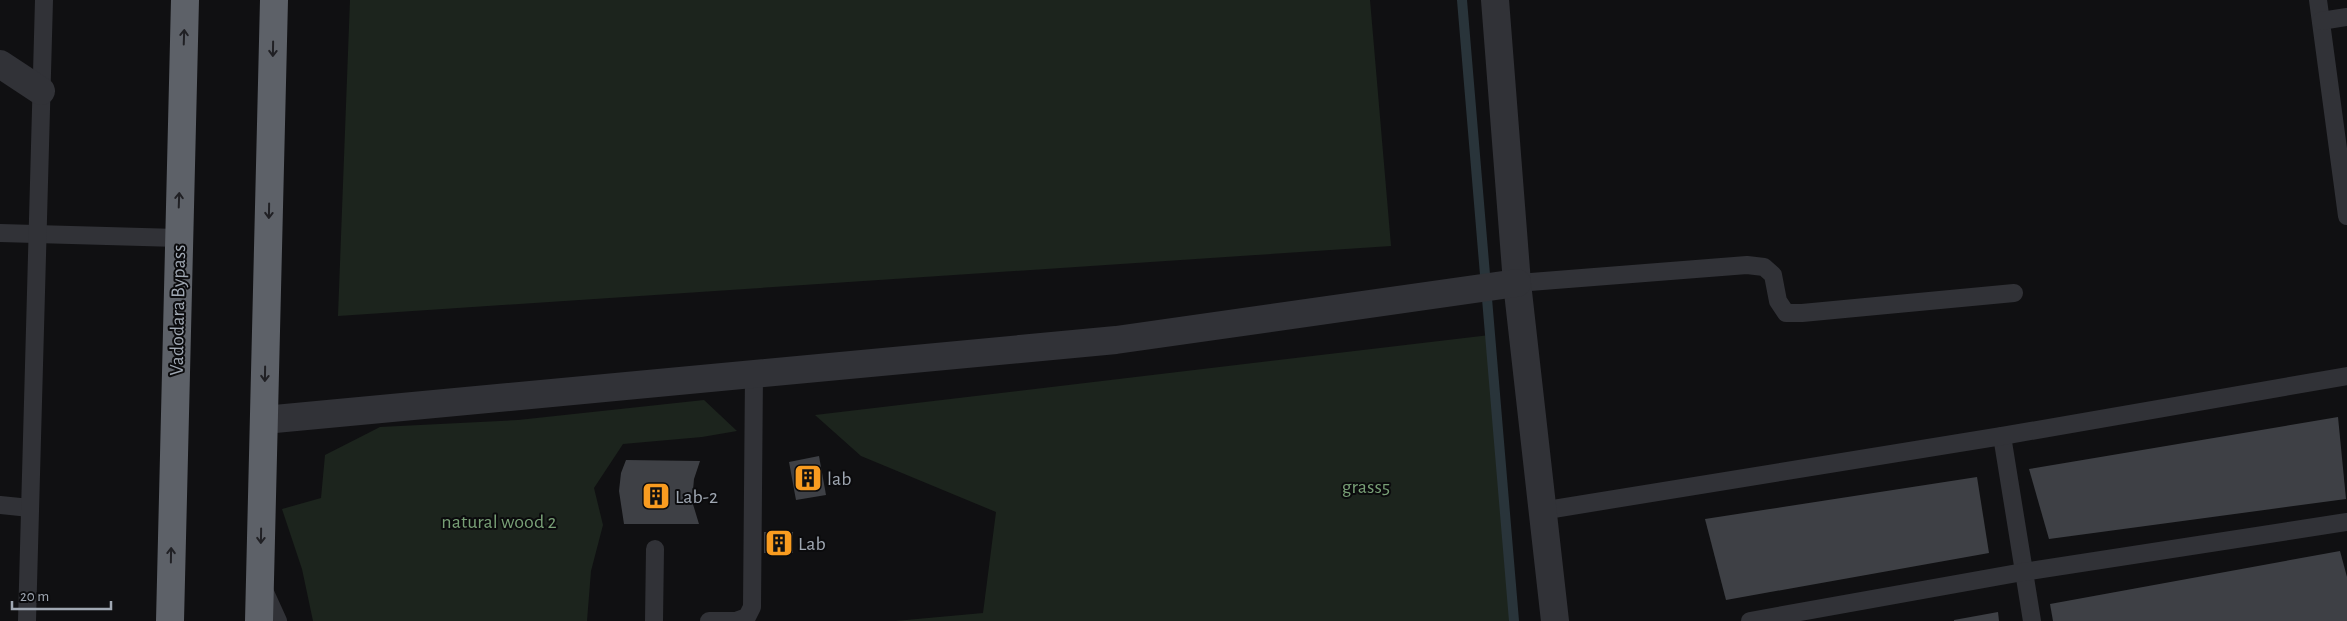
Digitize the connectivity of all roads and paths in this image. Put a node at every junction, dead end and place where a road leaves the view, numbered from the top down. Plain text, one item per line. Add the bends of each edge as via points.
1 (44, 0) edge
2 (185, 0) edge
3 (274, 0) edge
4 (1495, 0) edge
5 (2318, 0) edge
6 (2347, 17) edge
7 (2321, 21) junction
8 (0, 64) edge
9 (41, 91) junction
10 (2346, 195) edge
11 (2347, 216) edge
12 (0, 233) edge
13 (37, 233) junction
14 (178, 238) junction
15 (1516, 282) junction
16 (2014, 293) dead end
17 (754, 374) junction
18 (2347, 376) edge
19 (264, 420) junction
20 (2002, 436) junction
21 (0, 506) edge
22 (30, 508) junction
23 (1541, 511) junction
24 (2347, 522) edge
25 (655, 549) dead end
26 (2024, 572) junction
27 (260, 580) junction
28 (27, 621) edge
29 (170, 621) edge
30 (259, 621) edge
31 (278, 621) edge
32 (654, 621) edge
33 (709, 621) edge
34 (1555, 621) edge
35 (1750, 621) edge
36 (2032, 621) edge

1 - 9 lane
14 -> 2 highway, Vadodara Bypass
3 -> 19 highway
4 - 15 street
5 - 7 lane
6 - 7 lane
7 - 10 lane
8 - 9 street
9 - 13 lane
10 - 11 lane
12 - 13 lane
13 - 14 lane
13 - 22 lane
29 -> 14 highway, Vadodara Bypass
15 - 16 lane via 1747,265 1764,267 1773,275 1778,301 1786,313
15 - 17 street via 1116,340
15 - 23 street
17 - 19 street
17 - 33 lane via 752,607 747,617 736,621
18 - 20 lane
19 -> 27 highway
20 - 23 lane
20 - 26 lane
21 - 22 lane
22 - 28 lane
23 - 34 street
24 - 26 lane
25 - 32 lane
26 - 35 lane
26 - 36 lane
27 - 30 highway
27 - 31 lane

